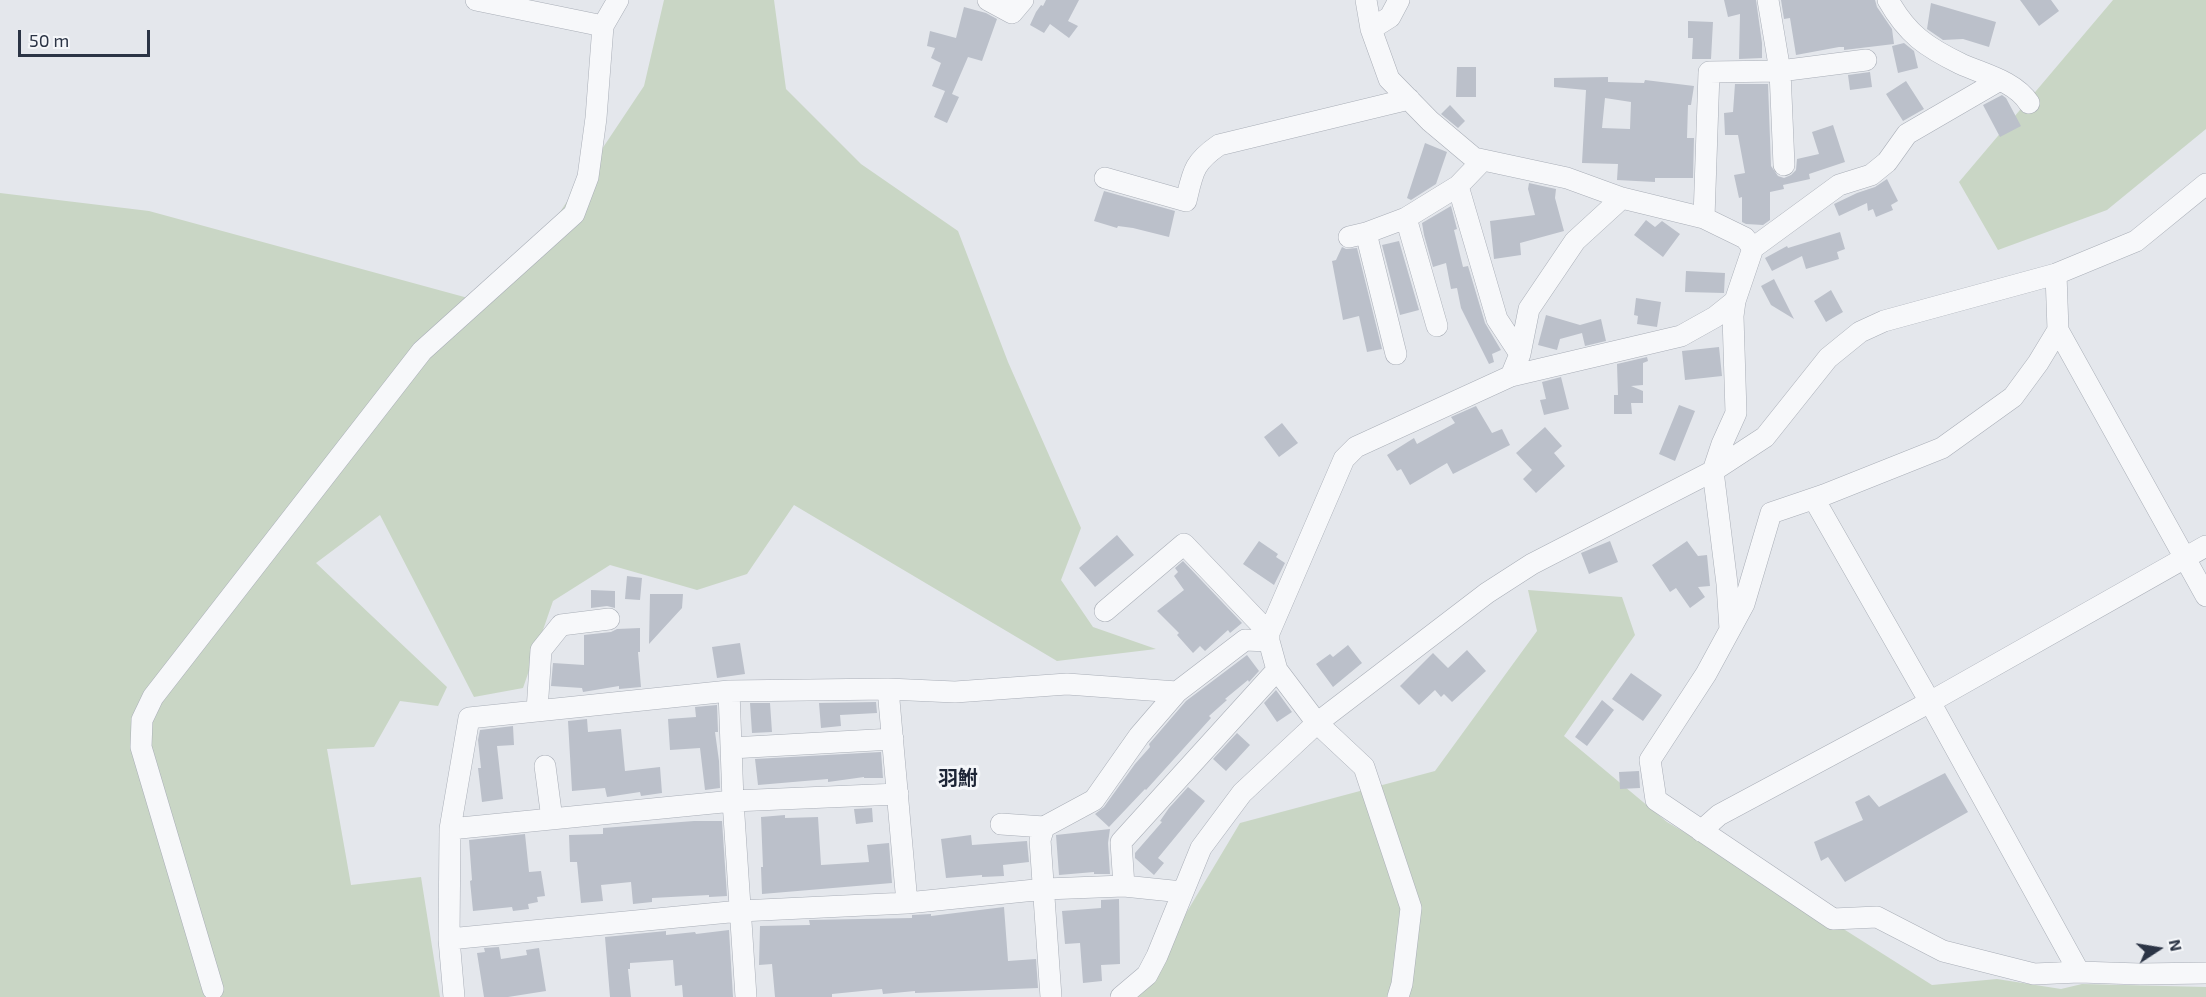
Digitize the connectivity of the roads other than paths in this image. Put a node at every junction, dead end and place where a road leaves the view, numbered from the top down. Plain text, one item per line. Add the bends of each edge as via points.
1 (476, 0) edge
2 (618, 0) edge
3 (988, 0) edge
4 (1023, 0) edge
5 (1366, 0) edge
6 (1399, 0) edge
7 (1768, 0) edge
8 (1888, 0) edge
9 (603, 26) junction
10 (1371, 29) junction
11 (1866, 60) dead end
12 (1780, 71) junction
13 (2000, 80) junction
14 (1409, 99) junction
15 (2029, 103) dead end
16 (1482, 161) junction
17 (1784, 165) dead end
18 (1105, 178) dead end
19 (2206, 184) edge
20 (1458, 186) junction
21 (1622, 198) junction
22 (1406, 218) junction
23 (1704, 218) junction
24 (1753, 248) junction
25 (2056, 274) junction
26 (1735, 301) junction
27 (1437, 326) dead end
28 (2058, 330) junction
29 (1396, 354) dead end
30 (1520, 354) junction
31 (1511, 376) junction
32 (1713, 471) junction
33 (1814, 499) junction
34 (2206, 546) edge
35 (2184, 558) junction
36 (2206, 596) edge
37 (1105, 611) dead end
38 (609, 619) dead end
39 (1730, 630) junction
40 (1269, 637) junction
41 (1277, 670) junction
42 (888, 689) junction
43 (729, 691) junction
44 (1177, 692) junction
45 (1930, 702) junction
46 (537, 711) junction
47 (1317, 723) junction
48 (892, 739) junction
49 (731, 748) junction
50 (545, 766) dead end
51 (898, 794) junction
52 (733, 801) junction
53 (552, 819) junction
54 (1001, 824) dead end
55 (1044, 826) junction
56 (450, 829) junction
57 (1701, 831) junction
58 (1124, 886) junction
59 (1045, 889) junction
60 (1182, 892) junction
61 (907, 903) junction
62 (740, 911) junction
63 (448, 939) junction
64 (2079, 972) junction
65 (2206, 973) edge
66 (213, 989) dead end
67 (454, 997) edge
68 (746, 997) edge
69 (1051, 997) edge
70 (1121, 997) edge
71 (1398, 997) edge

1 - 9 street
2 - 9 street
3 - 4 street via 1012,14
5 - 10 street
6 - 10 street via 1390,17
7 - 12 street
8 - 13 street via 1911,34 1930,48
9 - 66 street via 588,177 574,214 423,351 153,697 142,720 141,747
10 - 14 street via 1389,79
11 - 12 street
12 - 17 street
12 - 23 street via 1709,72
13 - 15 street
13 - 24 street via 1906,134 1887,162 1872,175 1839,185
14 - 16 street via 1439,129
14 - 18 street via 1219,145 1202,157 1193,172 1186,201
16 - 20 street
16 - 21 street via 1503,162 1567,178
19 - 25 street via 2136,241
20 - 22 street
20 - 30 street via 1497,319
21 - 23 street
21 - 30 street via 1575,241 1529,309
22 - 27 street
22 - 29 street via 1357,235
23 - 24 street via 1745,238
24 - 26 street
25 - 28 street
25 - 32 street via 1884,321 1860,332 1828,358 1766,437
26 - 31 street via 1681,336
26 - 32 street via 1736,413
28 - 33 street via 2013,396 1942,448
28 - 35 street
30 - 31 street
31 - 40 street via 1356,447 1344,459
32 - 39 street
32 - 47 street via 1532,564
33 - 39 street via 1771,513 1744,604
33 - 45 street
34 - 35 street
35 - 36 street
35 - 45 street
37 - 40 street via 1184,544
38 - 46 street via 561,625 541,650
39 - 57 street via 1707,674 1650,760 1656,800
40 - 41 street
40 - 44 street via 1245,640
41 - 47 street
41 - 58 street via 1121,842
42 - 43 street
42 - 44 street via 955,692 1067,684
42 - 48 street
43 - 46 street
43 - 49 street
44 - 55 street via 1139,736 1094,800
45 - 57 street via 1719,815
45 - 64 street
46 - 56 street via 469,718
47 - 60 street via 1242,793 1201,848
47 - 71 street via 1364,767 1411,908
48 - 49 street
48 - 51 street
49 - 52 street
50 - 53 street
51 - 52 street
51 - 61 street
52 - 53 street
52 - 62 street
53 - 56 street
54 - 55 street
55 - 59 street via 1040,840
56 - 63 street
57 - 64 street via 1833,919 1877,917 1942,951 2034,974
58 - 59 street
58 - 60 street
59 - 61 street
59 - 69 street
60 - 70 street via 1147,975
61 - 62 street
62 - 63 street
62 - 68 street
63 - 67 street
64 - 65 street

